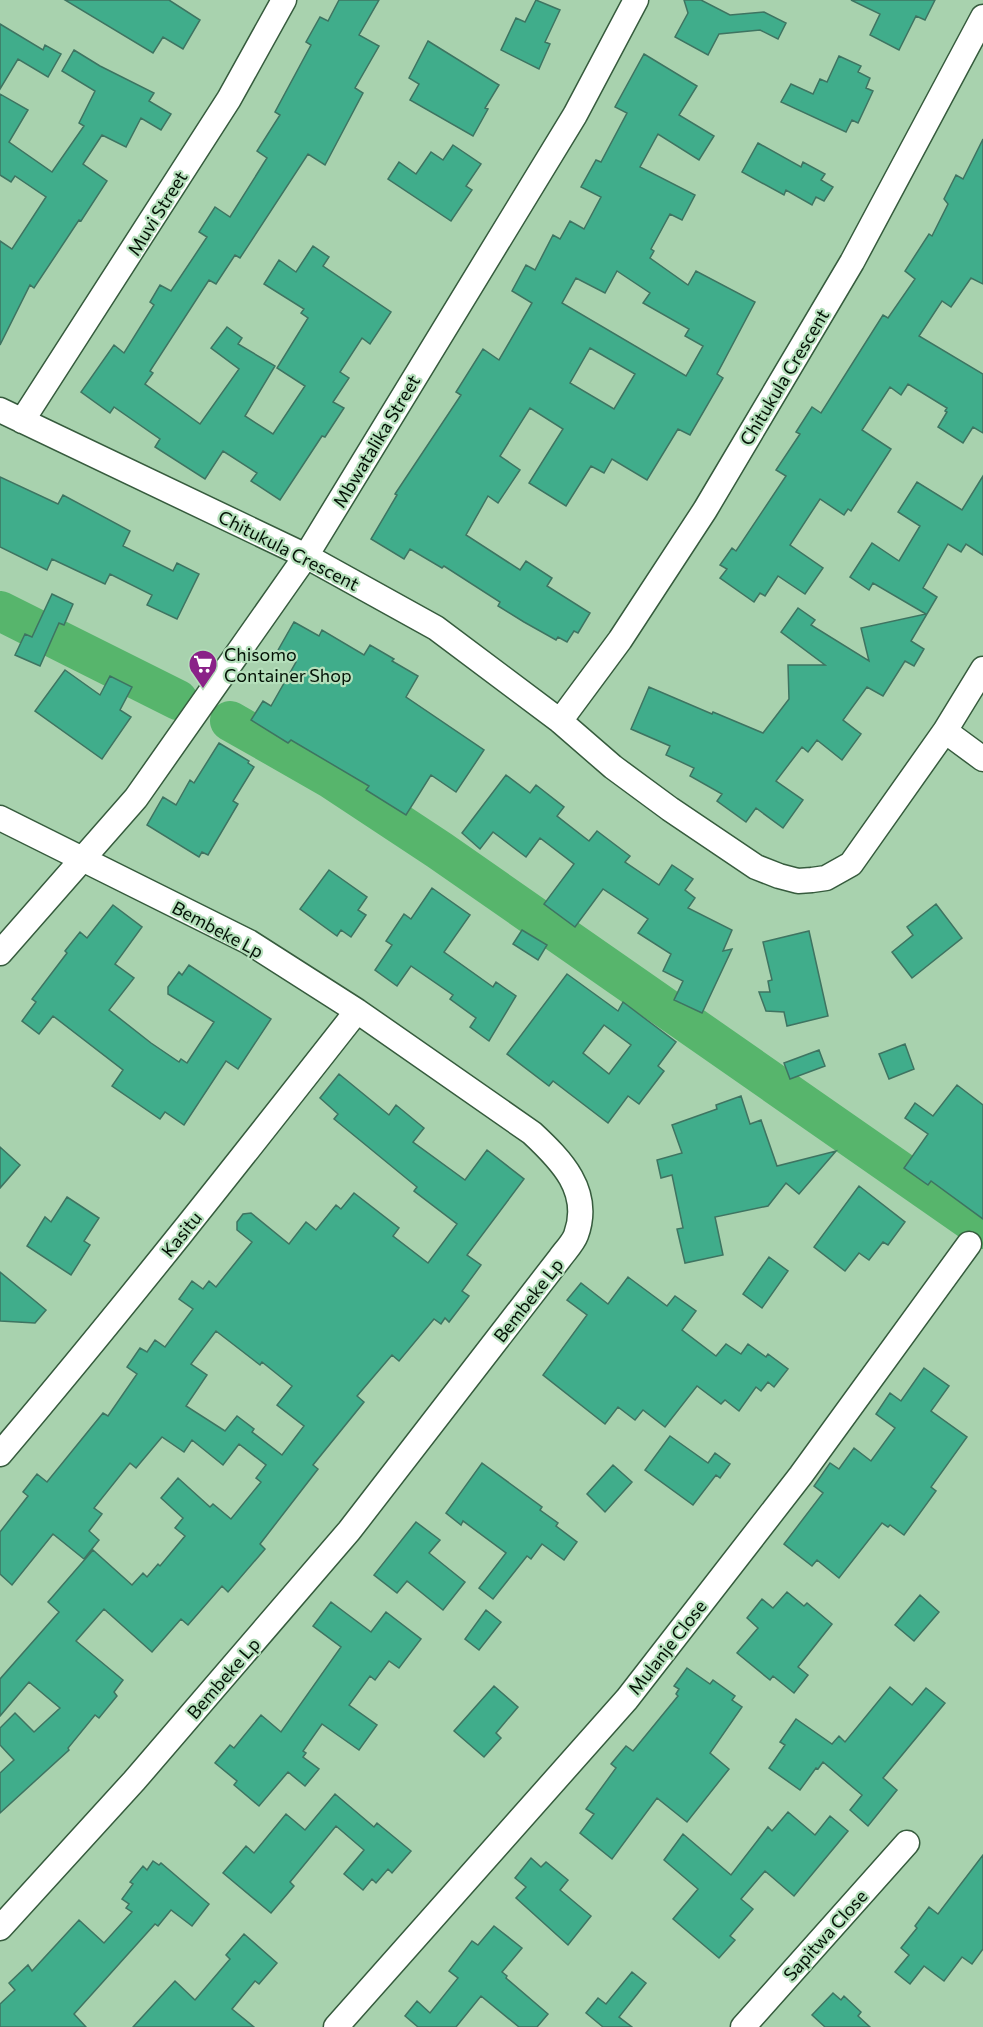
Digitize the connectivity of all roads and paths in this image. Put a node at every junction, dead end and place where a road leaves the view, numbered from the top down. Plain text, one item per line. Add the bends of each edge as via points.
1 (284, 0) edge
2 (636, 0) edge
3 (983, 17) edge
4 (0, 410) edge
5 (22, 421) junction
6 (306, 556) junction
7 (983, 669) edge
8 (560, 721) junction
9 (945, 731) junction
10 (983, 759) edge
11 (0, 818) edge
12 (81, 860) junction
13 (0, 953) edge
14 (357, 1011) junction
15 (969, 1244) dead end
16 (0, 1454) edge
17 (907, 1843) dead end
18 (0, 1928) edge
19 (336, 2027) edge
20 (743, 2027) edge

1 - 5 street, Muvi Street via 229,99
2 - 6 street, Mbwatalika Street via 575,115
3 - 8 street, Chitukula Crescent via 852,262 705,510 620,640
4 - 5 street, Chitukula Crescent
5 - 6 street, Chitukula Crescent
6 - 8 street, Chitukula Crescent via 436,628
6 - 12 street, Mbwatalika Street via 136,798
7 - 9 street, Chitukula Crescent
8 - 9 street, Chitukula Crescent via 613,767 756,867 798,881 826,878 851,864
9 - 10 street
11 - 12 street, Bembeke Lp
12 - 13 street, Mbwatalika Street
12 - 14 street, Bembeke Lp via 249,942
14 - 16 street, Kasitu via 225,1180
14 - 18 street, Bembeke Lp via 532,1133 556,1156 572,1176 578,1193 580,1216 576,1236 349,1532 134,1781
15 - 19 street, Mulanje Close via 801,1475 627,1699
17 - 20 street, Sapitwa Close

